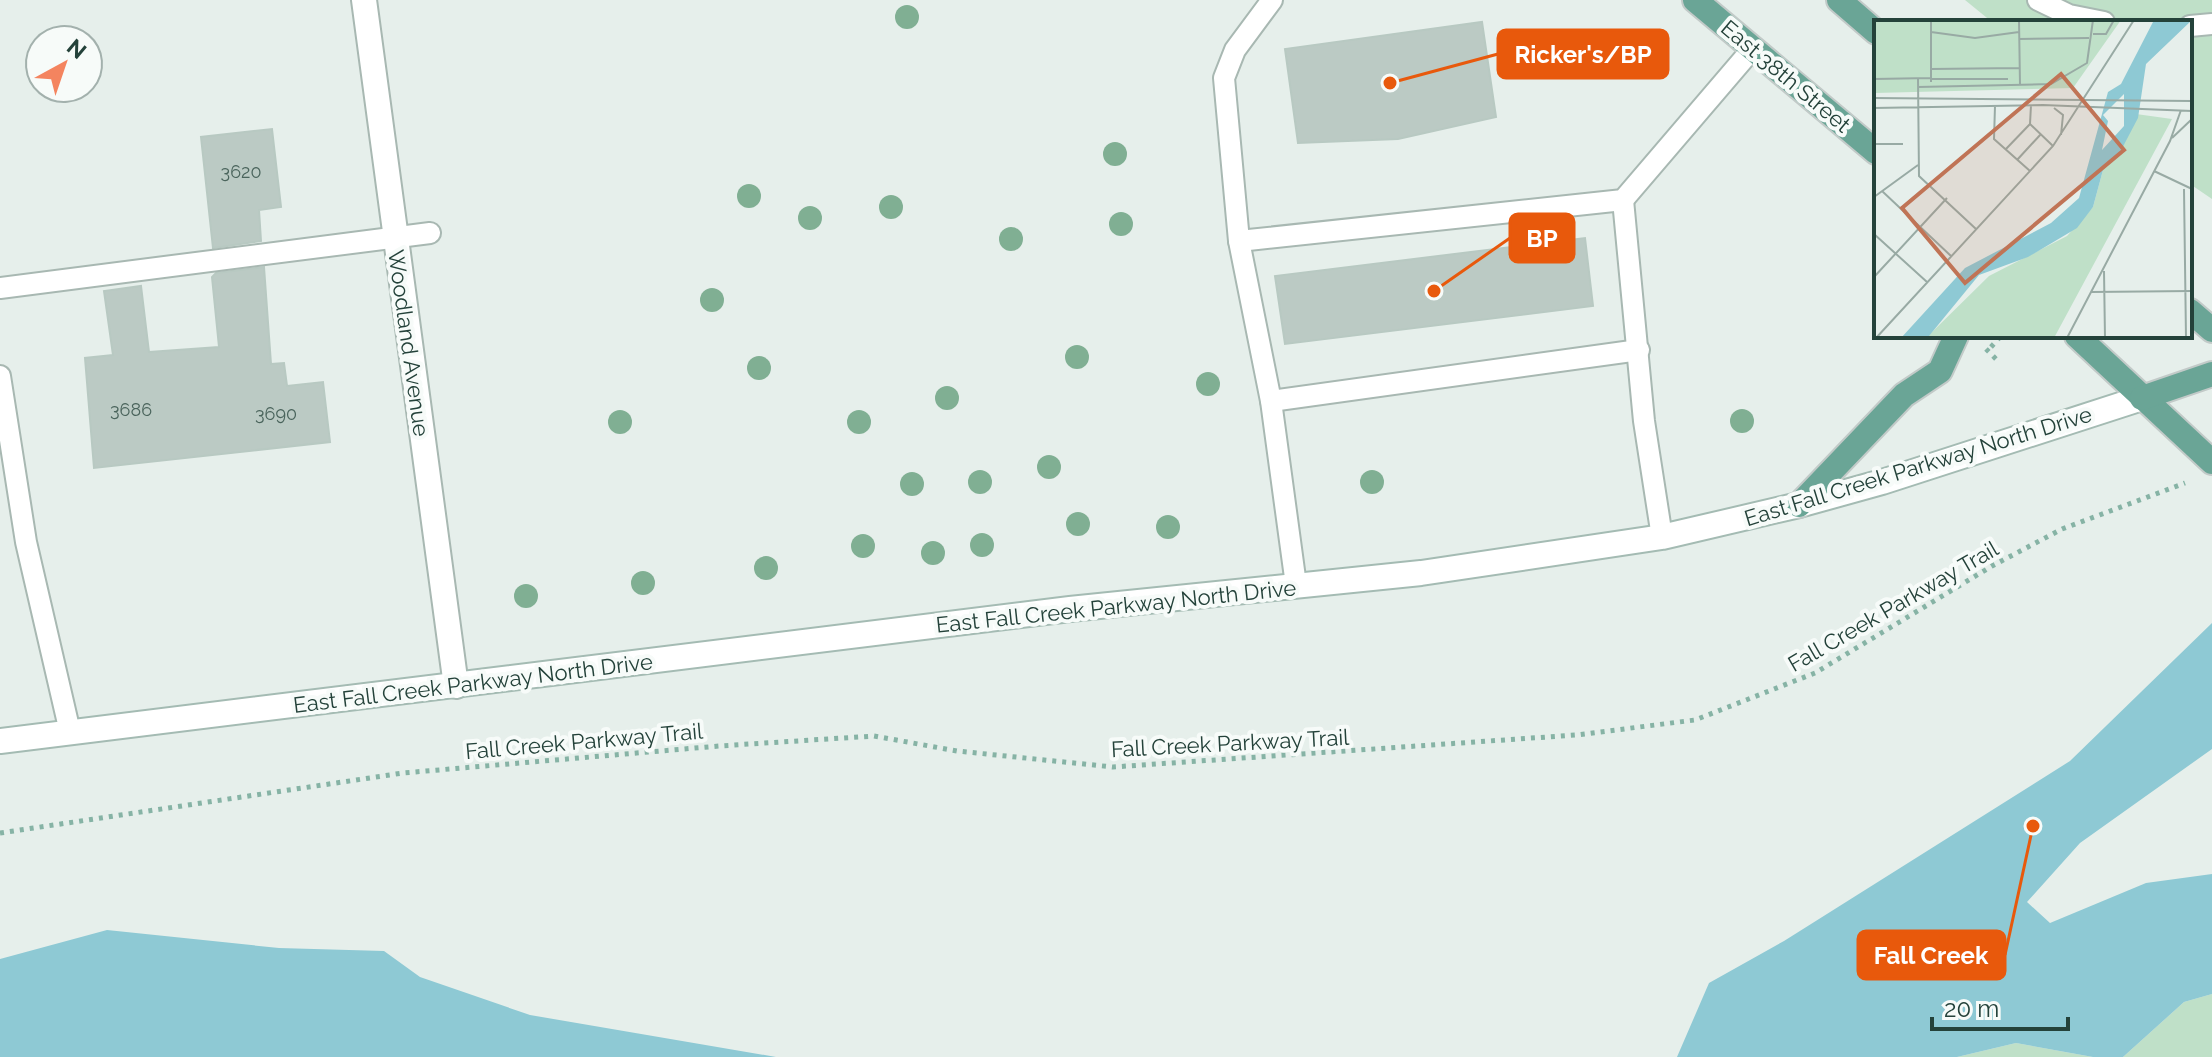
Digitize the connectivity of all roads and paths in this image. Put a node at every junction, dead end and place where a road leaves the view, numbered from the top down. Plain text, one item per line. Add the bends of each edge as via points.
1 (364, 0) edge
2 (1272, 0) edge
3 (1695, 0) edge
4 (1839, 0) edge
5 (2038, 0) edge
6 (2094, 20) edge
7 (2212, 24) edge
8 (2192, 26) edge
9 (1874, 30) edge
10 (1753, 48) junction
11 (1854, 133) junction
12 (1874, 150) edge
13 (1874, 158) edge
14 (1623, 200) junction
15 (430, 233) dead end
16 (394, 239) junction
17 (1239, 241) junction
18 (0, 288) edge
19 (2192, 313) edge
20 (2212, 330) edge
21 (1955, 338) edge
22 (1999, 338) edge
23 (2079, 338) edge
24 (1639, 350) junction
25 (1999, 362) dead end
26 (2212, 374) edge
27 (0, 376) edge
28 (2142, 398) junction
29 (1271, 401) junction
30 (2212, 462) edge
31 (2172, 487) dead end
32 (1799, 505) junction
33 (1662, 537) junction
34 (1296, 585) junction
35 (456, 686) junction
36 (70, 732) junction
37 (0, 741) edge
38 (0, 833) edge

1 - 16 main road, Woodland Avenue
2 - 17 lane via 1235,50 1224,78
3 - 10 main road, East 38th Street
4 - 9 main road
5 - 6 lane
7 - 8 lane
10 - 11 main road, East 38th Street
10 - 14 lane
11 - 12 main road, East 38th Street
11 - 13 main road
14 - 17 lane
14 - 24 lane
15 - 16 lane
16 - 18 lane
16 - 35 main road, Woodland Avenue
17 - 29 lane
19 - 20 main road
21 - 32 main road via 1940,371 1904,395
22 - 25 path via 1989,350
23 - 28 main road
24 - 29 lane
24 - 33 lane
26 - 28 main road, East Fall Creek Parkway North Drive
27 - 36 lane via 26,542
28 - 30 main road
28 - 32 main road, East Fall Creek Parkway North Drive
29 - 34 lane
31 - 38 path, Fall Creek Parkway Trail via 2062,529 1815,673 1695,720 1544,738 1113,767 957,751 874,736 719,746 403,773
32 - 33 main road, East Fall Creek Parkway North Drive
33 - 34 main road, East Fall Creek Parkway North Drive via 1421,573
34 - 35 main road, East Fall Creek Parkway North Drive
35 - 36 main road, East Fall Creek Parkway North Drive
36 - 37 main road, East Fall Creek Parkway North Drive

